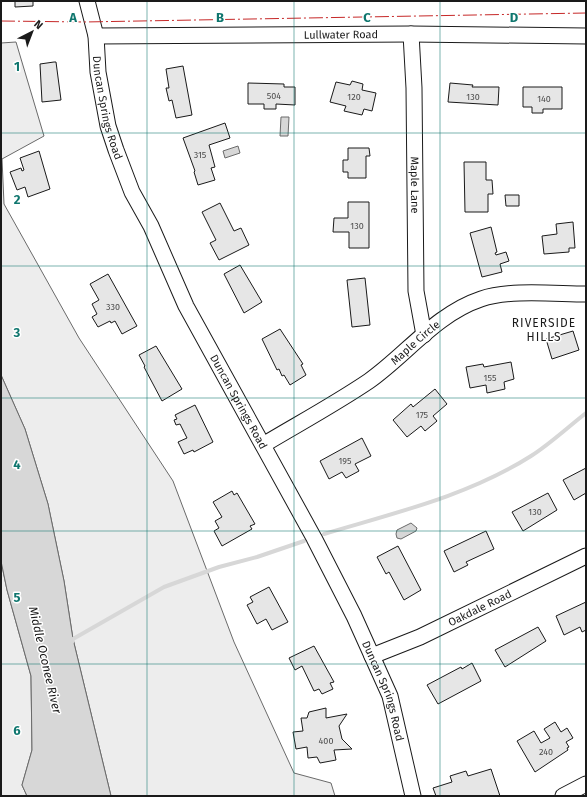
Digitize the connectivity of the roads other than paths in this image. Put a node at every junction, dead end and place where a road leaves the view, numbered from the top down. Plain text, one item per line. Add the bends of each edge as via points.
1 (87, 1) edge
2 (411, 34) junction
3 (96, 36) junction
4 (586, 36) edge
5 (586, 294) edge
6 (424, 335) junction
7 (263, 445) junction
8 (586, 556) edge
9 (372, 656) junction
10 (586, 784) edge
11 (414, 796) edge
12 (563, 796) edge

1 - 3 street, Duncan Springs Road
2 - 3 street, Lullwater Road
2 - 4 street, Lullwater Road
2 - 6 street, Maple Lane via 416,291
3 - 7 street, Duncan Springs Road via 99,78 108,126 132,192 151,226 186,306
5 - 6 street, Maple Circle via 502,294 480,299 458,309
6 - 7 street, Maple Circle via 370,381
7 - 9 street, Duncan Springs Road via 318,545
8 - 9 street, Oakdale Road via 420,638
9 - 11 street, Duncan Springs Road via 390,696
10 - 12 street

